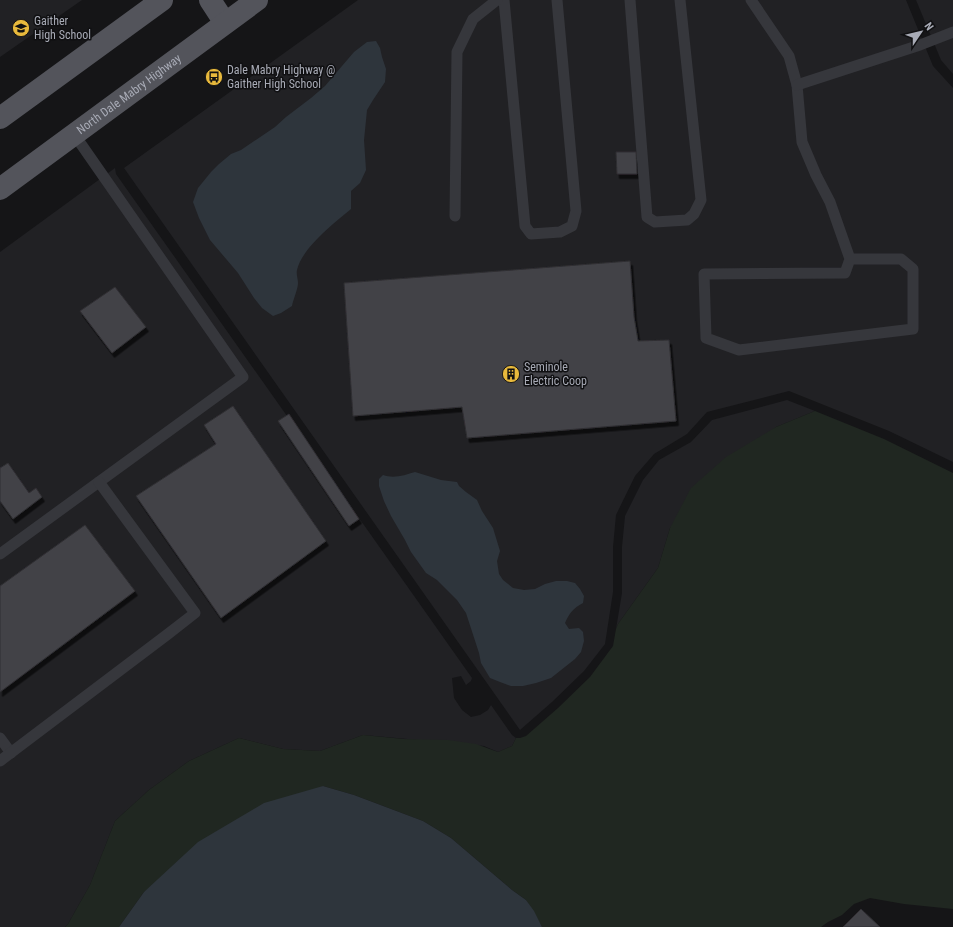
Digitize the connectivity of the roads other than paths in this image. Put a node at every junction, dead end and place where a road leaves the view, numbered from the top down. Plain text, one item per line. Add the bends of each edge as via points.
1 (162, 0) edge
2 (210, 0) edge
3 (257, 0) edge
4 (497, 0) edge
5 (504, 0) edge
6 (557, 0) edge
7 (630, 0) edge
8 (680, 0) edge
9 (751, 0) edge
10 (225, 23) junction
11 (953, 32) edge
12 (797, 85) junction
13 (0, 118) edge
14 (74, 134) junction
15 (0, 189) edge
16 (455, 216) dead end
17 (850, 259) junction
18 (99, 482) junction
19 (0, 554) edge
20 (0, 738) edge
21 (11, 753) junction
22 (0, 761) edge

1 - 13 main road
2 - 10 main road
3 - 10 main road, North Dale Mabry Highway
4 - 16 lane via 473,19 457,52
5 - 6 lane via 524,226 531,234 560,232 572,226 576,212
7 - 8 lane via 647,216 655,222 687,220 694,214 701,200
9 - 12 lane via 789,56
10 - 14 main road, North Dale Mabry Highway
11 - 12 lane
12 - 17 lane via 802,142 830,202
14 - 15 main road, North Dale Mabry Highway
14 - 18 lane via 243,377
17 - 17 lane via 844,273 704,274 706,338 739,350 913,329 913,269 901,259
18 - 19 lane
18 - 21 lane via 194,613
20 - 21 lane
21 - 22 lane

